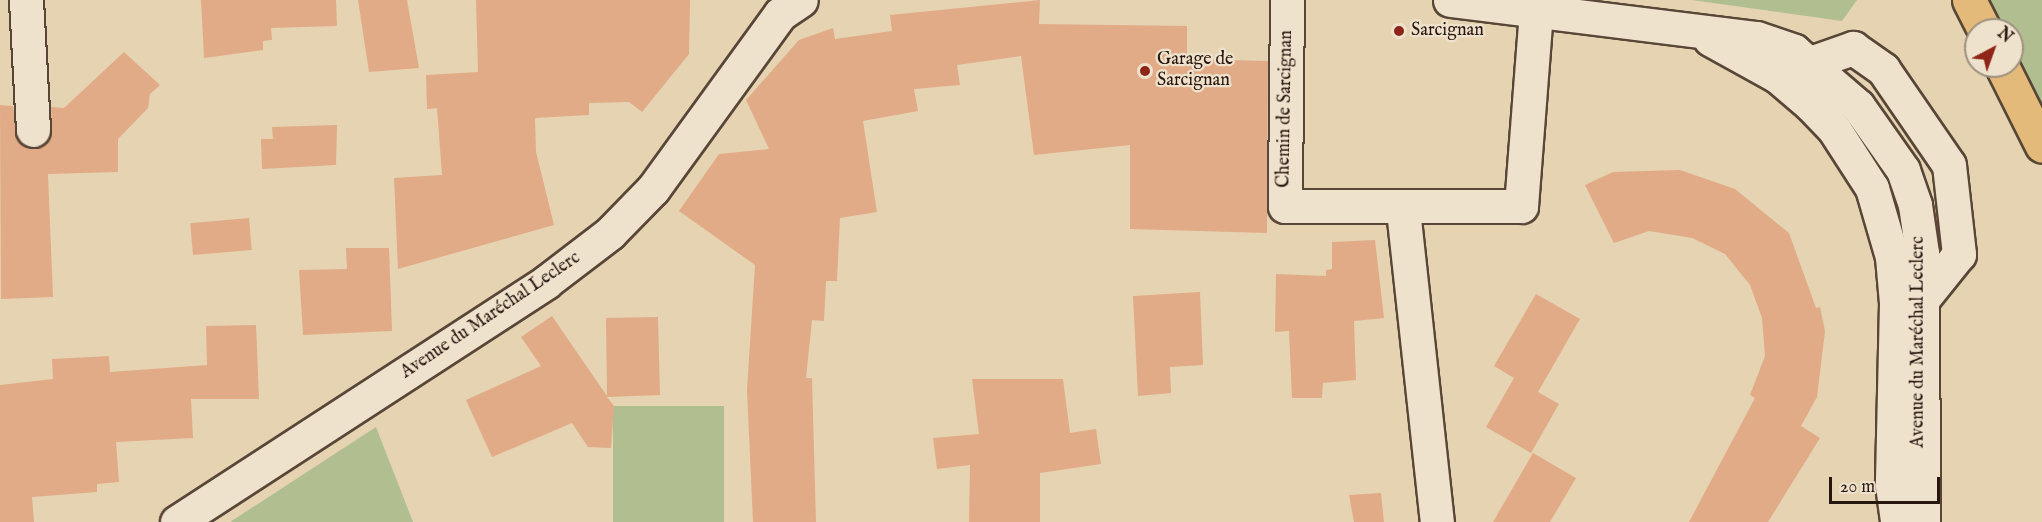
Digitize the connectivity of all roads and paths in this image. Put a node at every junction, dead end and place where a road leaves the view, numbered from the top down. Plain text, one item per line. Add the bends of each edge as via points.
1 (26, 0) edge
2 (801, 0) edge
3 (1287, 0) edge
4 (1450, 0) edge
5 (1969, 0) edge
6 (1536, 12) junction
7 (1978, 18) edge
8 (1701, 34) junction
9 (1810, 63) junction
10 (2008, 78) edge
11 (33, 130) dead end
12 (2042, 146) edge
13 (1403, 210) junction
14 (1922, 300) junction
15 (177, 522) edge
16 (1437, 522) edge
17 (1897, 522) edge
18 (1923, 522) edge

1 - 11 street
2 - 15 street, Avenue du Maréchal Leclerc via 780,14 653,189 610,233 546,282
3 - 13 street, Chemin de Sarcignan via 1285,206
4 - 6 street, Avenue du Maréchal Leclerc
5 - 7 highway
6 - 8 street, Avenue du Maréchal Leclerc
6 - 13 street, Chemin de Sarcignan via 1521,206
8 - 9 street, Avenue du Maréchal Leclerc via 1757,38 1794,51
8 - 17 street, Avenue du Maréchal Leclerc via 1777,76 1810,104 1834,129 1872,188 1892,257 1896,303 1892,485
9 - 14 street, Avenue du Maréchal Leclerc via 1858,106 1903,170 1915,205
9 - 14 street via 1853,48 1883,69 1949,165 1959,254
10 - 12 highway
13 - 16 street
14 - 18 street, Avenue du Maréchal Leclerc

